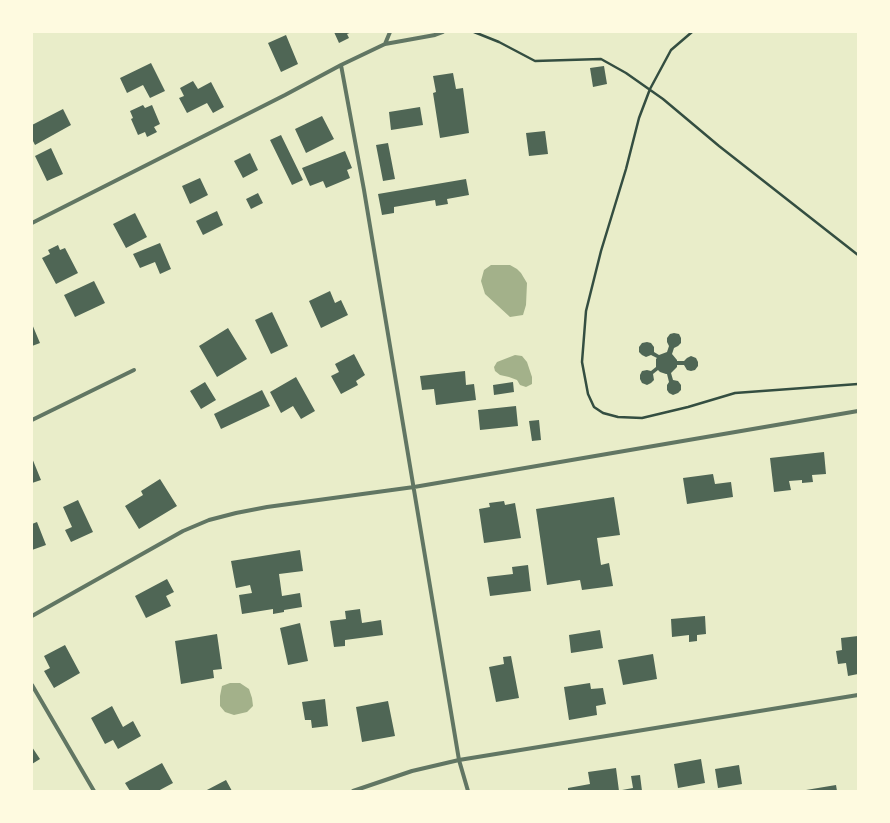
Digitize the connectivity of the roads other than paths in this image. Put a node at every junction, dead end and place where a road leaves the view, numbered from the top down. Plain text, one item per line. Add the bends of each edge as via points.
1 (390, 32) edge
2 (443, 32) edge
3 (385, 44) junction
4 (341, 65) junction
5 (32, 223) edge
6 (134, 370) dead end
7 (858, 411) edge
8 (32, 420) edge
9 (414, 487) junction
10 (32, 616) edge
11 (32, 685) edge
12 (858, 695) edge
13 (459, 760) junction
14 (94, 791) edge
15 (353, 791) edge
16 (468, 791) edge

1 - 3 street
2 - 3 street
3 - 4 street
4 - 5 street
4 - 9 street
6 - 8 street
7 - 9 street
9 - 10 street via 267,507 209,520 183,531
9 - 13 street
11 - 14 street
12 - 13 street
13 - 15 street via 412,771
13 - 16 street

